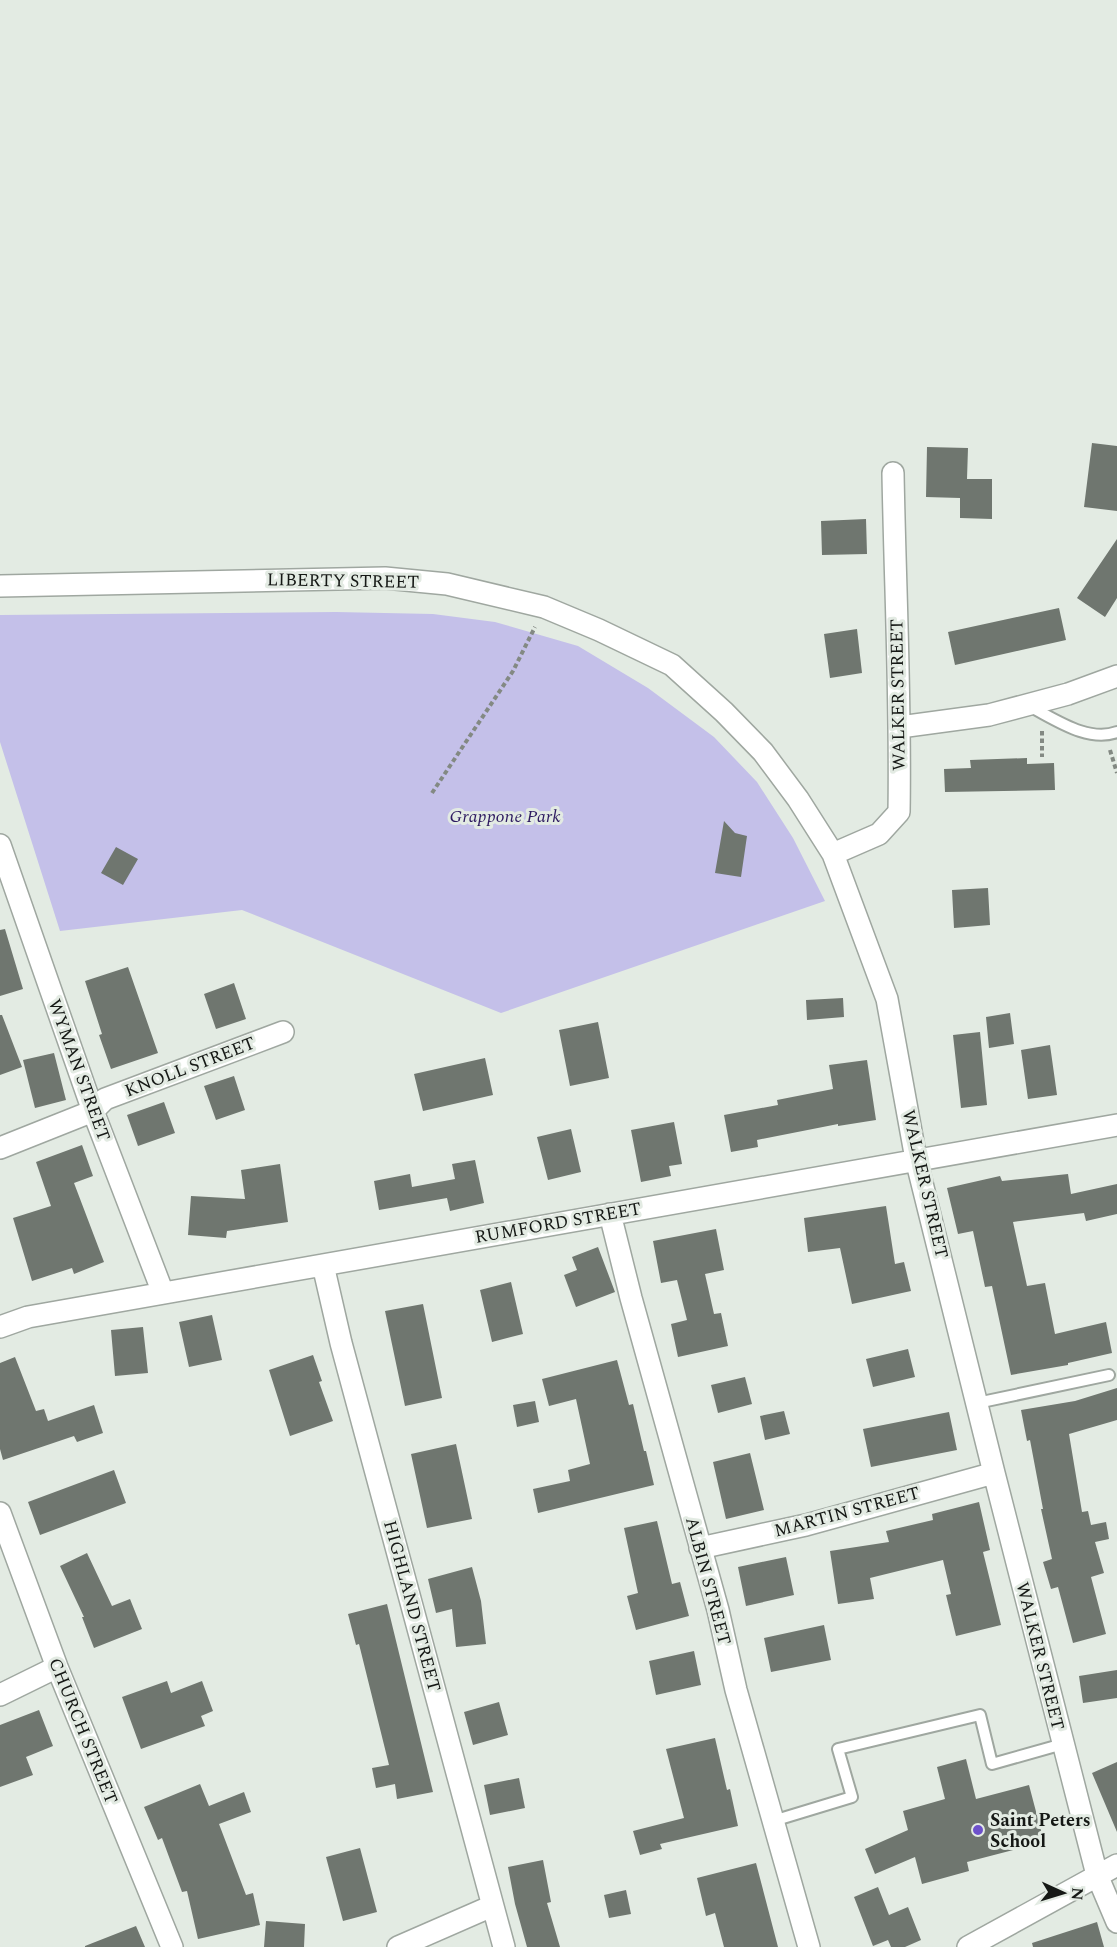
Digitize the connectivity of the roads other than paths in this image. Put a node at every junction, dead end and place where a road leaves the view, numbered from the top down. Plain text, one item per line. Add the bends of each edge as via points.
1 (893, 473) dead end
2 (0, 586) edge
3 (1117, 676) edge
4 (1026, 705) junction
5 (900, 727) junction
6 (1117, 732) edge
7 (0, 845) edge
8 (833, 854) junction
9 (283, 1032) dead end
10 (93, 1111) junction
11 (1117, 1125) edge
12 (0, 1148) edge
13 (916, 1159) junction
14 (610, 1214) junction
15 (323, 1265) junction
16 (163, 1293) junction
17 (0, 1327) edge
18 (1109, 1374) dead end
19 (977, 1403) junction
20 (994, 1473) junction
21 (0, 1513) edge
22 (700, 1548) junction
23 (57, 1667) junction
24 (0, 1695) edge
25 (1063, 1744) junction
26 (773, 1821) junction
27 (1117, 1865) edge
28 (1097, 1875) junction
29 (492, 1906) junction
30 (1117, 1922) edge
31 (172, 1947) edge
32 (398, 1947) edge
33 (504, 1947) edge
34 (809, 1947) edge
35 (968, 1947) edge

1 - 5 street, WALKER STREET
2 - 8 street, LIBERTY STREET via 385,578 447,584 544,607 672,665 763,752
3 - 4 street
4 - 5 street via 989,715
4 - 6 lane via 1092,735
5 - 8 street, WALKER STREET via 899,812 879,834
7 - 10 street, WYMAN STREET
8 - 13 street, WALKER STREET via 887,999
9 - 10 street, KNOLL STREET via 105,1099
10 - 12 street, KNOLL STREET
10 - 16 street, WYMAN STREET
11 - 13 street, RUMFORD STREET
13 - 14 street, RUMFORD STREET
13 - 19 street, WALKER STREET
14 - 15 street, RUMFORD STREET
14 - 22 street, ALBIN STREET
15 - 16 street, RUMFORD STREET
15 - 29 street, HIGHLAND STREET
16 - 17 street, RUMFORD STREET via 28,1317
18 - 19 lane
19 - 20 street, WALKER STREET
20 - 22 street, MARTIN STREET via 806,1525
20 - 25 street, WALKER STREET
21 - 23 street, CHURCH STREET
22 - 26 street, ALBIN STREET
23 - 24 street
23 - 31 street, CHURCH STREET
25 - 26 lane via 992,1764 980,1715 838,1749 852,1797
25 - 28 street, WALKER STREET
26 - 34 street, ALBIN STREET
27 - 28 street
28 - 30 street, WALKER STREET
28 - 35 street
29 - 32 street
29 - 33 street, HIGHLAND STREET

